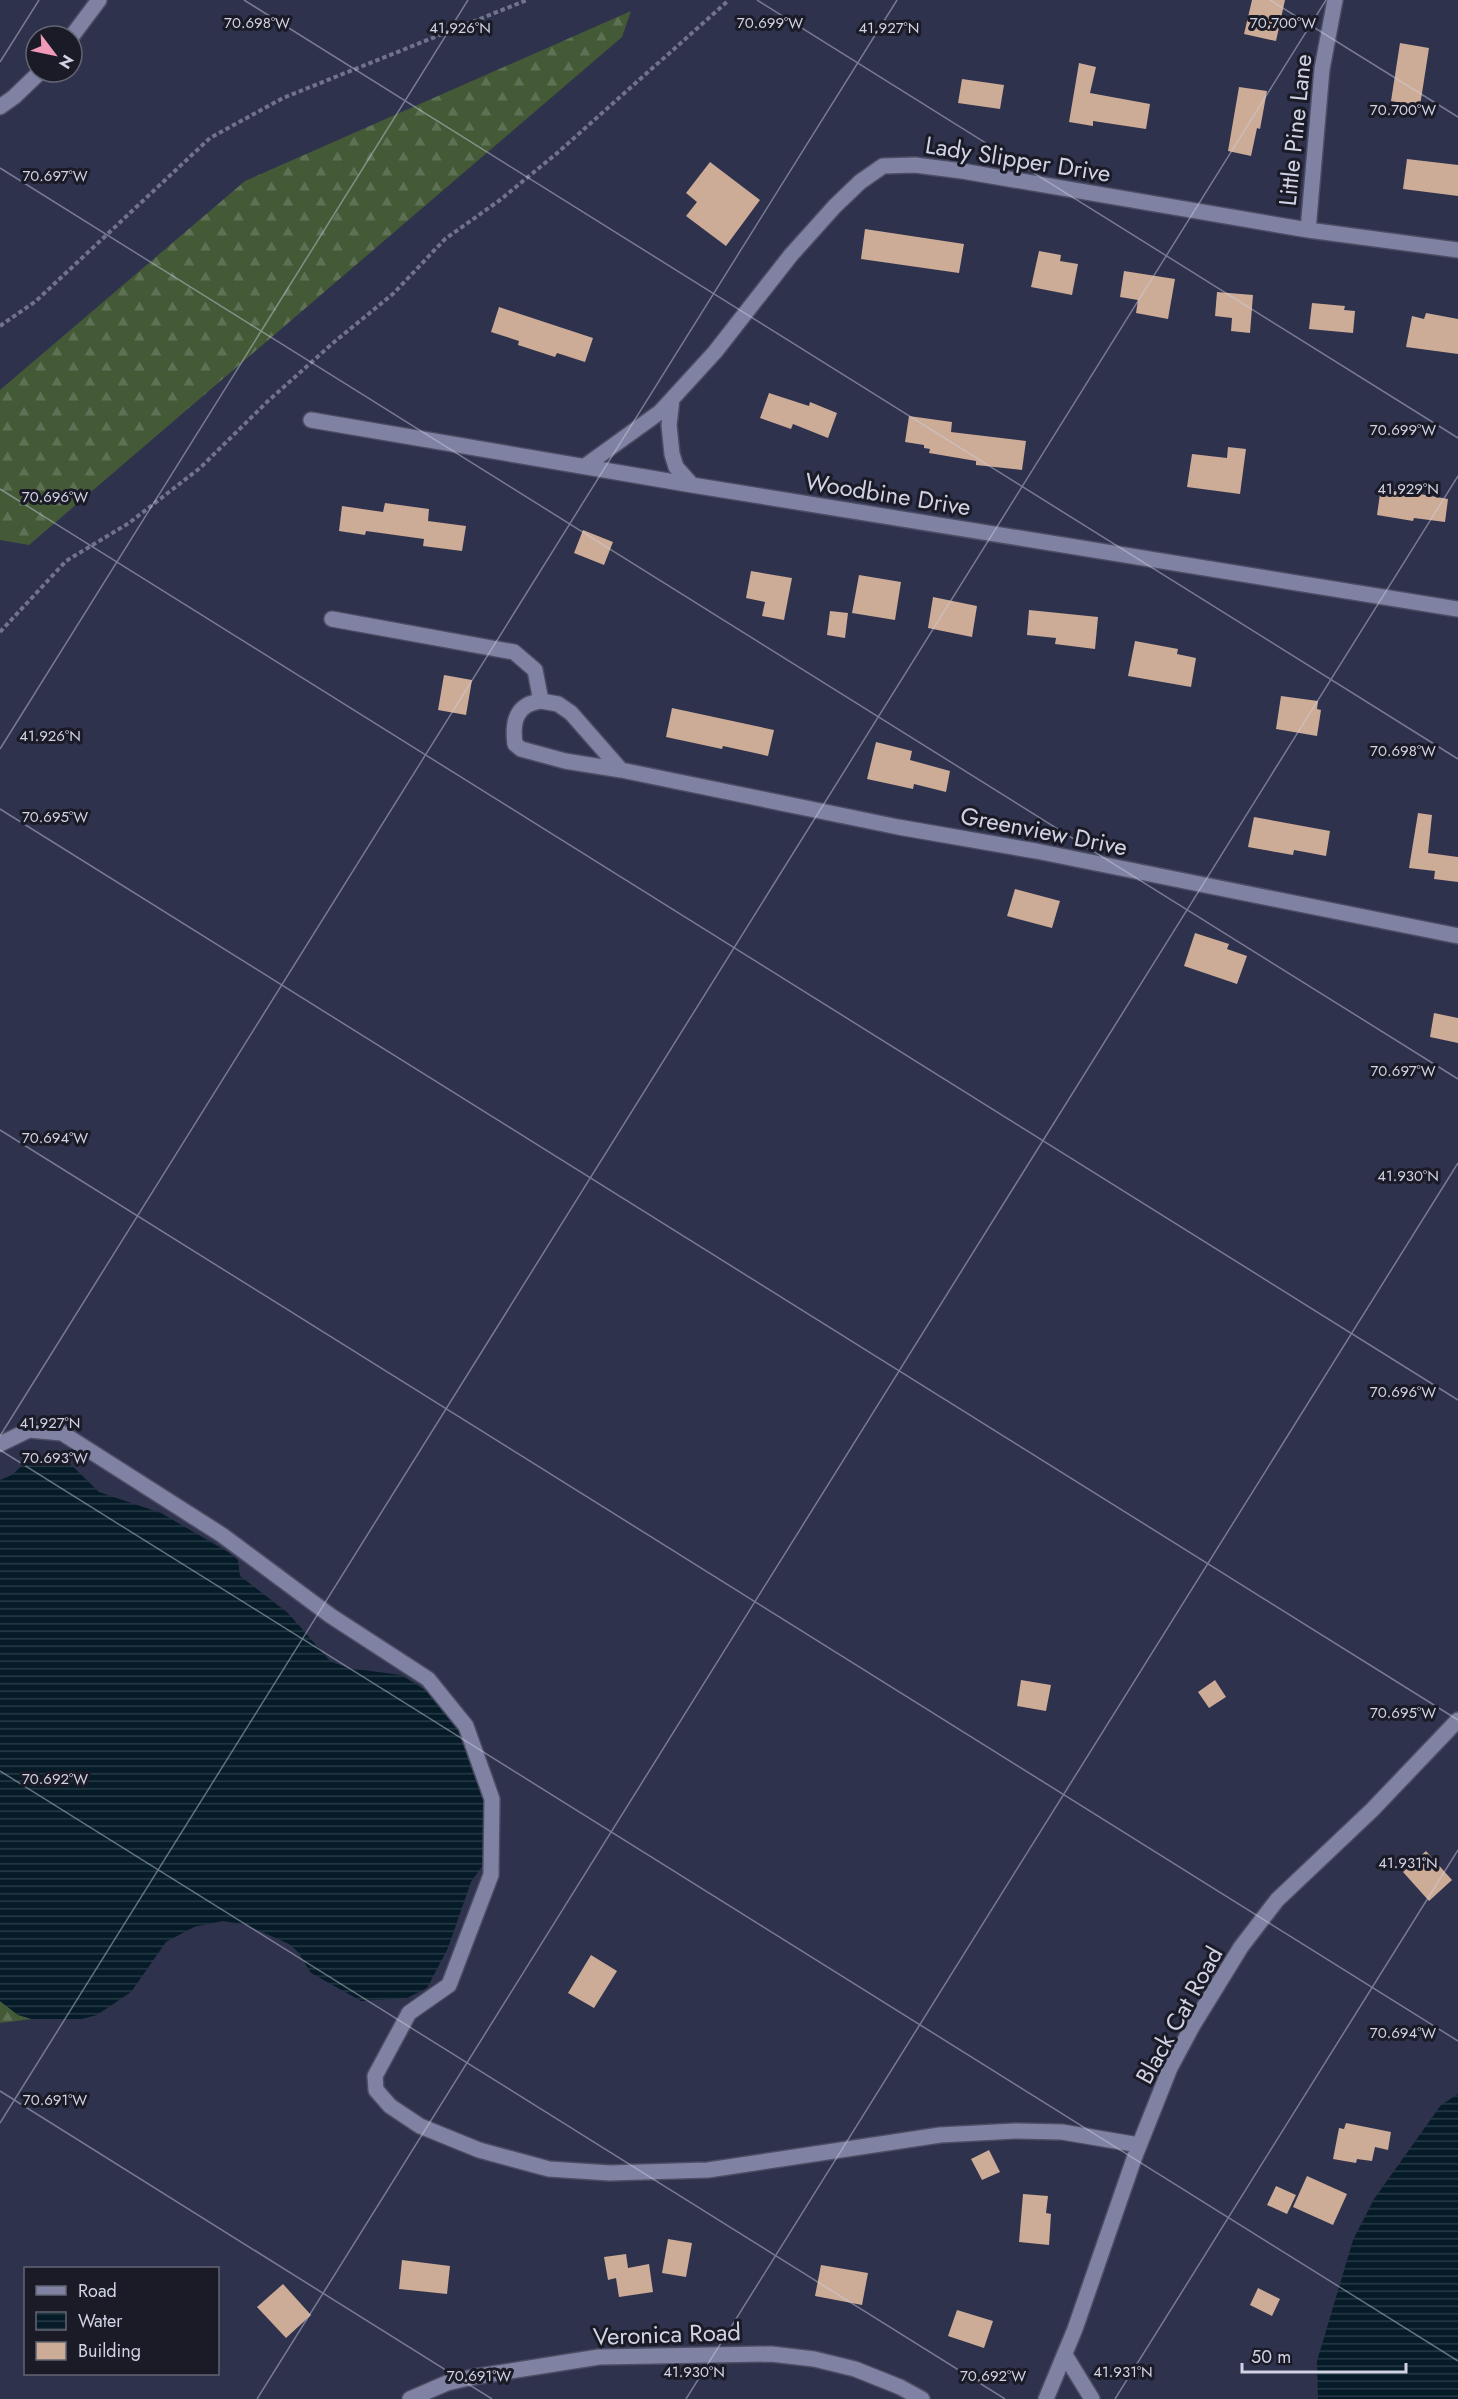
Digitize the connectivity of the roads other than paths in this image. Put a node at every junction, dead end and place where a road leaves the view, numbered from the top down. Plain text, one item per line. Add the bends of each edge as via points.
1 (99, 0) edge
2 (1335, 0) edge
3 (81, 24) edge
4 (28, 84) edge
5 (0, 107) edge
6 (1308, 230) junction
7 (1458, 250) edge
8 (672, 399) junction
9 (311, 420) dead end
10 (585, 466) junction
11 (692, 485) junction
12 (1458, 609) edge
13 (332, 619) dead end
14 (541, 701) junction
15 (621, 770) junction
16 (1458, 936) edge
17 (0, 1444) edge
18 (1458, 1720) edge
19 (1139, 2145) junction
20 (1065, 2355) junction
21 (410, 2399) edge
22 (922, 2399) edge
23 (1046, 2399) edge
24 (1092, 2399) edge

1 - 3 street
2 - 6 street, Little Pine Lane via 1322,69
4 - 5 street
6 - 7 street, Lady Slipper Drive
6 - 8 street, Lady Slipper Drive via 962,171 915,165 883,166 835,206
8 - 10 street, Lady Slipper Drive
8 - 11 street via 672,454 676,467
9 - 10 street, Woodbine Drive
10 - 11 street, Woodbine Drive
11 - 12 street, Woodbine Drive
13 - 14 street via 514,652 535,670
14 - 15 street via 558,704 571,713
14 - 15 street, Greenview Drive via 522,707 516,717 515,744 565,761
15 - 16 street, Greenview Drive
17 - 19 street via 29,1430 62,1433 222,1535 331,1616 428,1679 466,1726 492,1799 491,1875 449,1984 409,2013 375,2076 376,2090 390,2106 420,2126 478,2150 549,2169 610,2173 708,2170 940,2134 1062,2132
18 - 19 street, Black Cat Road via 1372,1810 1277,1900 1193,2025 1170,2068
19 - 20 street, Black Cat Road
20 - 23 street, Black Cat Road
20 - 24 street
21 - 22 street, Veronica Road via 473,2377 599,2357 771,2354 855,2369

